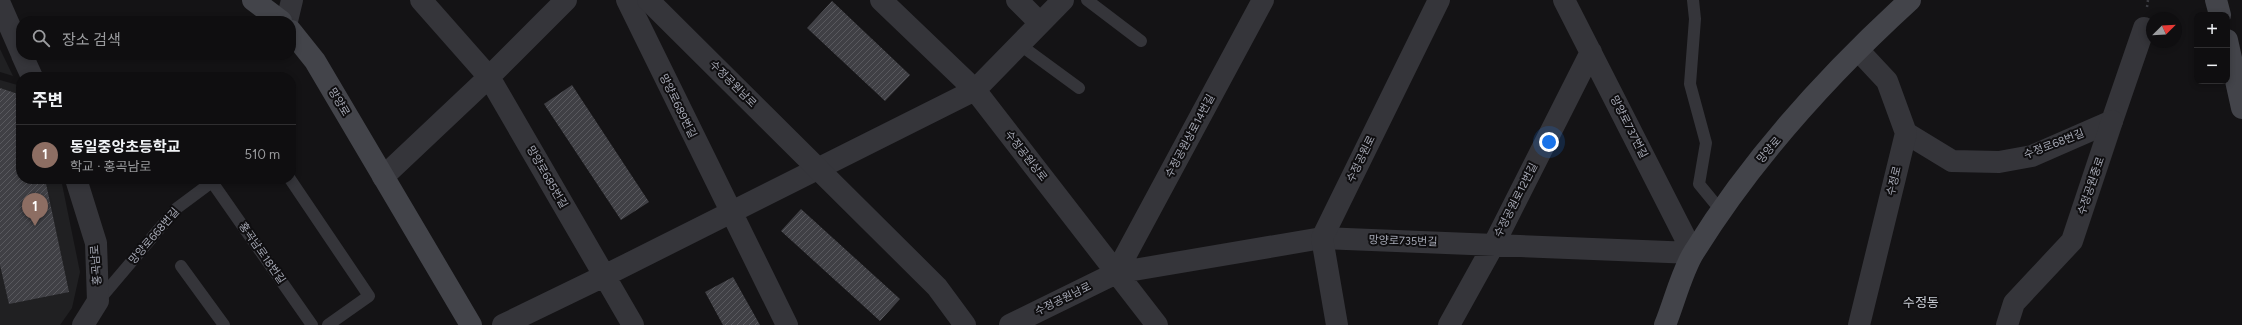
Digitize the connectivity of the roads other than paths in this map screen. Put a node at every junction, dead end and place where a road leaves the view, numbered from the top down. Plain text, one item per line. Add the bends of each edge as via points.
1 (253, 0) edge
2 (292, 0) edge
3 (421, 0) edge
4 (566, 0) edge
5 (627, 0) edge
6 (648, 0) edge
7 (881, 0) edge
8 (1017, 0) edge
9 (1063, 0) edge
10 (1087, 0) edge
11 (1263, 0) edge
12 (1439, 0) edge
13 (1564, 0) edge
14 (1693, 0) edge
15 (1910, 0) edge
16 (2216, 0) edge
17 (0, 4) edge
18 (2219, 12) edge
19 (275, 16) edge
20 (288, 16) edge
21 (1040, 23) junction
22 (2144, 28) dead end
23 (296, 37) edge
24 (16, 41) edge
25 (1142, 41) dead end
26 (1019, 44) junction
27 (2229, 48) edge
28 (1858, 50) junction
29 (1591, 52) junction
30 (24, 60) edge
31 (30, 72) edge
32 (489, 77) junction
33 (1079, 88) dead end
34 (975, 90) junction
35 (2242, 108) edge
36 (2112, 121) junction
37 (1906, 133) junction
38 (818, 169) junction
39 (383, 177) junction
40 (78, 184) edge
41 (209, 184) edge
42 (217, 184) edge
43 (293, 184) edge
44 (730, 212) junction
45 (1722, 212) junction
46 (1322, 238) junction
47 (1494, 244) junction
48 (1693, 253) junction
49 (181, 266) dead end
50 (1116, 273) junction
51 (604, 276) junction
52 (98, 301) junction
53 (83, 325) edge
54 (224, 325) edge
55 (312, 325) edge
56 (328, 325) edge
57 (471, 325) edge
58 (503, 325) edge
59 (633, 325) edge
60 (786, 325) edge
61 (965, 325) edge
62 (1010, 325) edge
63 (1157, 325) edge
64 (1337, 325) edge
65 (1449, 325) edge
66 (1665, 325) edge
67 (1859, 325) edge
68 (2007, 325) edge

1 - 19 main road
2 - 20 street
3 - 32 street, 망양로685번길
4 - 32 street
5 - 44 street, 망양로689번길
6 - 38 street, 수정공원남로
7 - 34 street, 수정공원상로
8 - 21 street
9 - 21 street
10 - 25 lane
11 - 50 street, 수정공원상로14번길
12 - 46 street, 수정공원로
13 - 29 street, 망양로737번길
14 - 45 lane via 1695,19 1690,84 1706,143 1699,184
15 - 28 main road, 망양로
16 - 18 main road
17 - 24 street
21 - 26 street
22 - 36 street, 수정공원중로
23 - 39 main road, 망양로 via 315,61
26 - 33 lane
26 - 34 street
27 - 35 main road
28 - 37 street via 1887,81
28 - 45 main road, 망양로 via 1755,166
29 - 47 street, 수정공원로12번길
29 - 48 street, 망양로737번길
30 - 31 street
32 - 39 street
32 - 51 street, 망양로685번길
34 - 38 street
34 - 50 street, 수정공원상로
36 - 37 street, 수정로68번길 via 2032,156 1999,162 1952,160
36 - 68 street, 수정공원중로 via 2072,241 2014,303
37 - 67 street, 수정로
38 - 44 street
38 - 61 street, 수정공원남로 via 937,287
39 - 57 main road, 망양로
40 - 52 street, 홍곡남로 via 96,243
41 - 52 lane, 망양로668번길 via 177,208
42 - 55 lane, 홍곡남로18번길
43 - 56 lane via 369,296
44 - 51 street
44 - 60 street, 망양로689번길
45 - 48 main road, 망양로
46 - 47 street, 망양로735번길
46 - 50 street, 망양로735번길
46 - 64 street
47 - 48 street, 망양로735번길
47 - 65 street, 수정공원로12번길
48 - 66 main road, 망양로
49 - 54 lane
50 - 62 street, 수정공원남로
50 - 63 street, 수정공원상로
51 - 58 street
51 - 59 street, 망양로685번길
52 - 53 street, 홍곡남로

